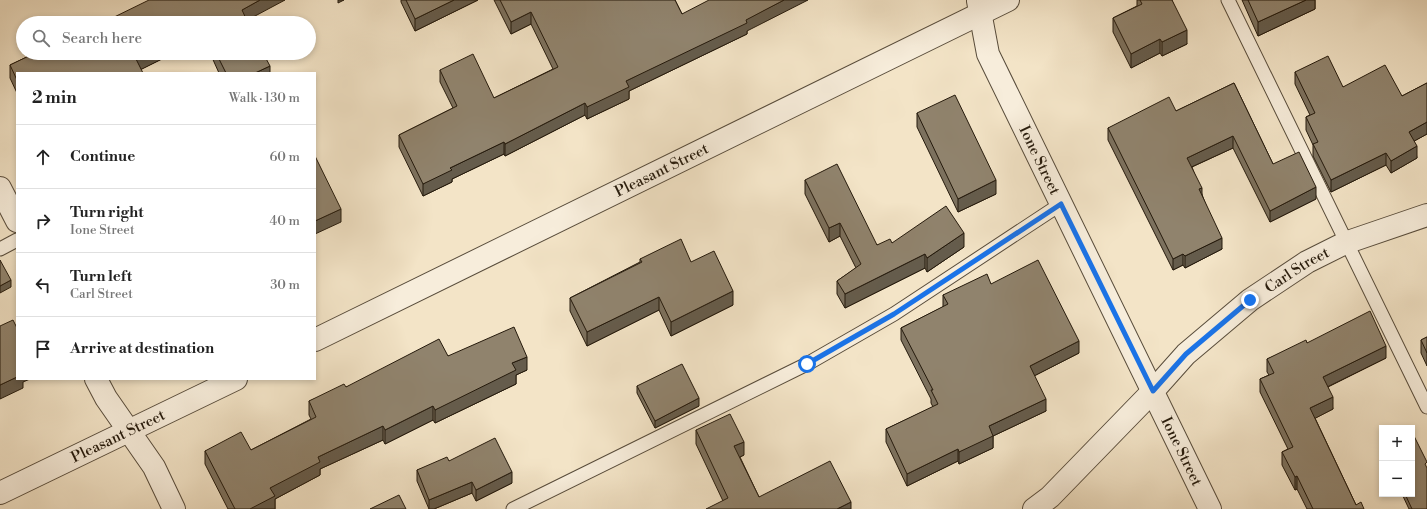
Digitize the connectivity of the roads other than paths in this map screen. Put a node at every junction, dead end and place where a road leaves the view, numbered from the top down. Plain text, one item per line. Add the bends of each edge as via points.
1 (1008, 0) edge
2 (1228, 0) edge
3 (979, 7) edge
4 (0, 188) edge
5 (1061, 204) junction
6 (1427, 214) edge
7 (16, 219) edge
8 (16, 241) edge
9 (1345, 242) junction
10 (0, 249) edge
11 (316, 339) edge
12 (97, 380) edge
13 (234, 380) edge
14 (1153, 391) junction
15 (1427, 407) edge
16 (129, 431) junction
17 (0, 493) edge
18 (174, 509) edge
19 (513, 509) edge
20 (1034, 509) edge
21 (1210, 509) edge

1 - 3 street, Pleasant Street
2 - 9 lane
3 - 5 street, Ione Street via 988,54
3 - 11 street, Pleasant Street
4 - 7 street
5 - 14 street, Ione Street
5 - 19 lane via 894,314 807,364
6 - 9 street, Carl Street
8 - 10 lane
9 - 14 street, Carl Street via 1307,262 1250,300 1186,354
9 - 15 lane
12 - 16 street
13 - 16 street, Pleasant Street
14 - 20 street, Carl Street via 1050,497
14 - 21 street, Ione Street
16 - 17 street, Pleasant Street
16 - 18 street via 154,467

